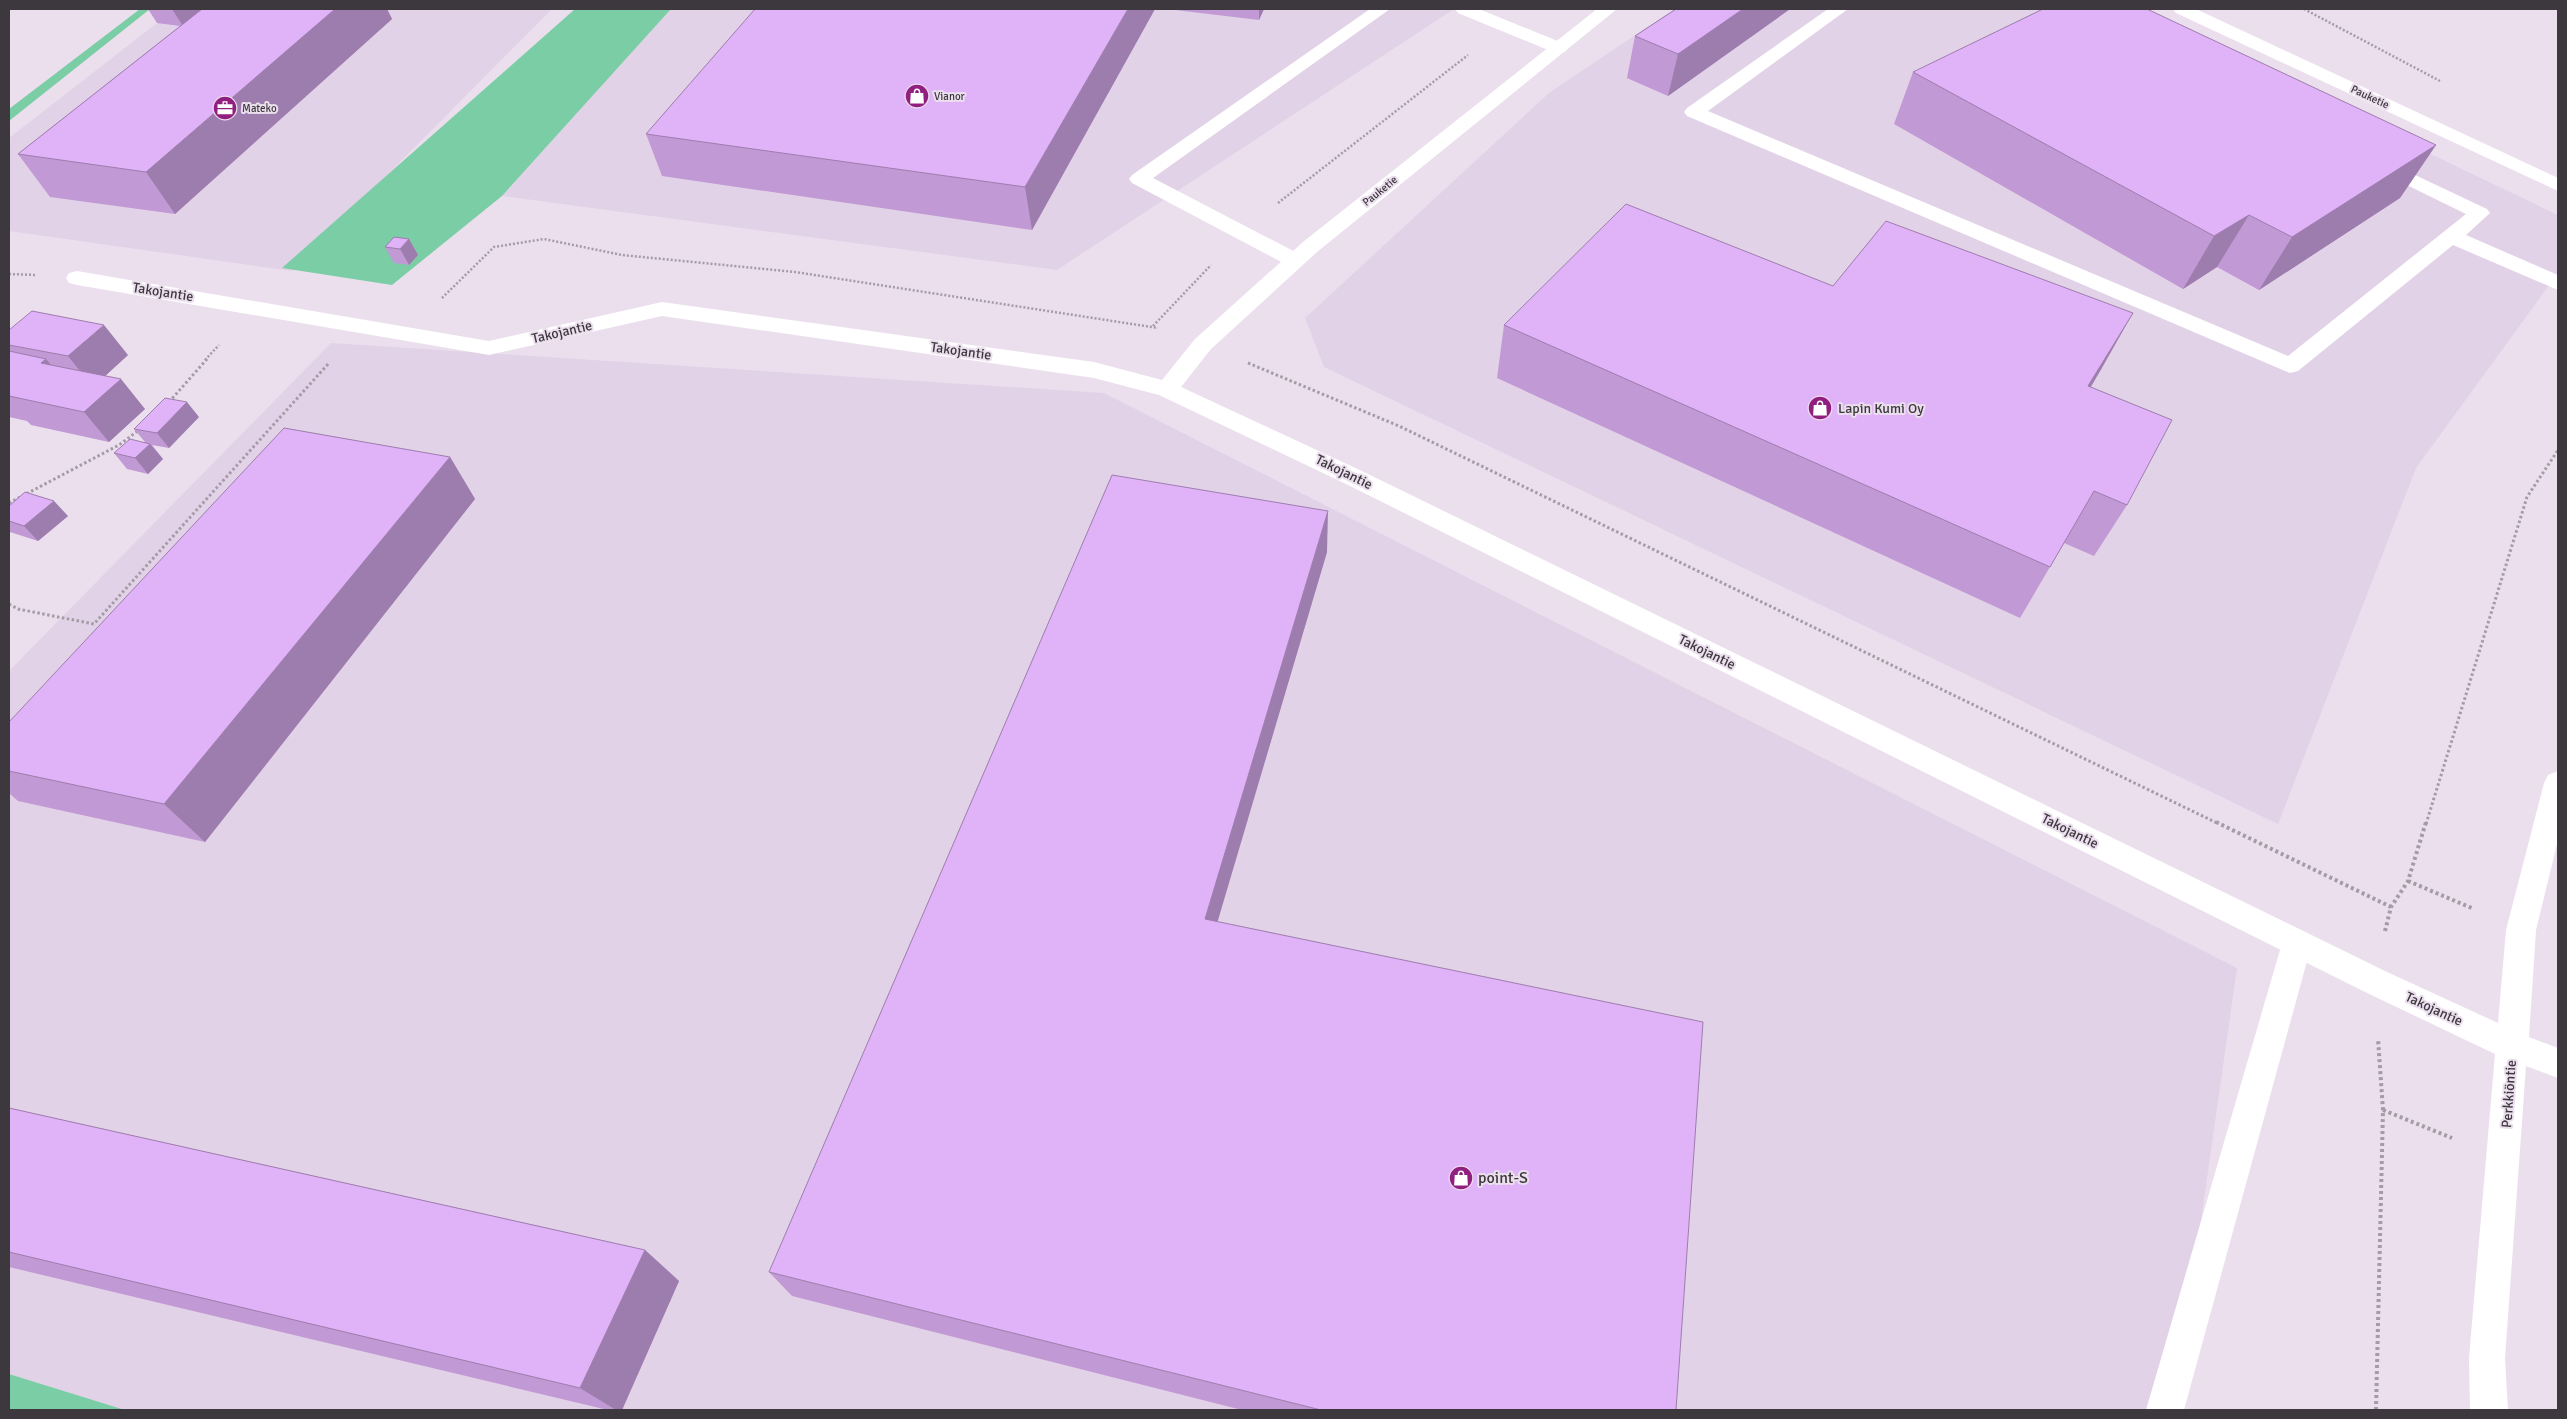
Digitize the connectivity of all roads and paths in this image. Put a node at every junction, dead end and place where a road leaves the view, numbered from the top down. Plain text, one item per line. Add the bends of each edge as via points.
1 (1381, 9) edge
2 (1464, 9) edge
3 (1608, 9) edge
4 (1839, 9) edge
5 (2182, 9) edge
6 (2304, 9) edge
7 (1505, 26) junction
8 (1559, 48) junction
9 (2441, 81) dead end
10 (2365, 157) edge
11 (2558, 185) edge
12 (1242, 232) junction
13 (2450, 236) junction
14 (1294, 260) junction
15 (77, 278) dead end
16 (2558, 283) edge
17 (256, 308) junction
18 (1153, 326) dead end
19 (362, 327) junction
20 (1167, 389) junction
21 (167, 403) edge
22 (140, 428) edge
23 (2558, 450) edge
24 (9, 503) edge
25 (9, 604) edge
26 (2558, 782) edge
27 (2296, 943) junction
28 (2374, 981) junction
29 (2513, 1046) junction
30 (2558, 1063) edge
31 (2165, 1410) edge
32 (2376, 1410) edge
33 (2489, 1410) edge

1 - 12 street via 1139,179
2 - 7 street
3 - 8 street, Pauketie
4 - 13 street via 1694,112 2290,366
5 - 11 street, Pauketie
6 - 9 path
7 - 8 street
7 - 12 path
8 - 14 street, Pauketie
10 - 13 street via 2480,213
12 - 14 street
12 - 18 path
13 - 16 street
14 - 20 street, Pauketie via 1203,344
15 - 17 street, Takojantie
17 - 19 street, Takojantie
17 - 21 path
19 - 20 street, Takojantie via 489,348 662,309 1094,370
19 - 25 path via 94,624 18,609
20 - 27 street, Takojantie via 1355,478
22 - 24 path via 119,445
23 - 28 path via 2527,496 2408,881 2391,907
26 - 29 street, Perkkiöntie via 2521,930
27 - 28 street, Takojantie
27 - 31 street
28 - 29 street, Takojantie
28 - 32 path via 2383,1110
29 - 30 street, Takojantie
29 - 33 street, Perkkiöntie via 2487,1358

